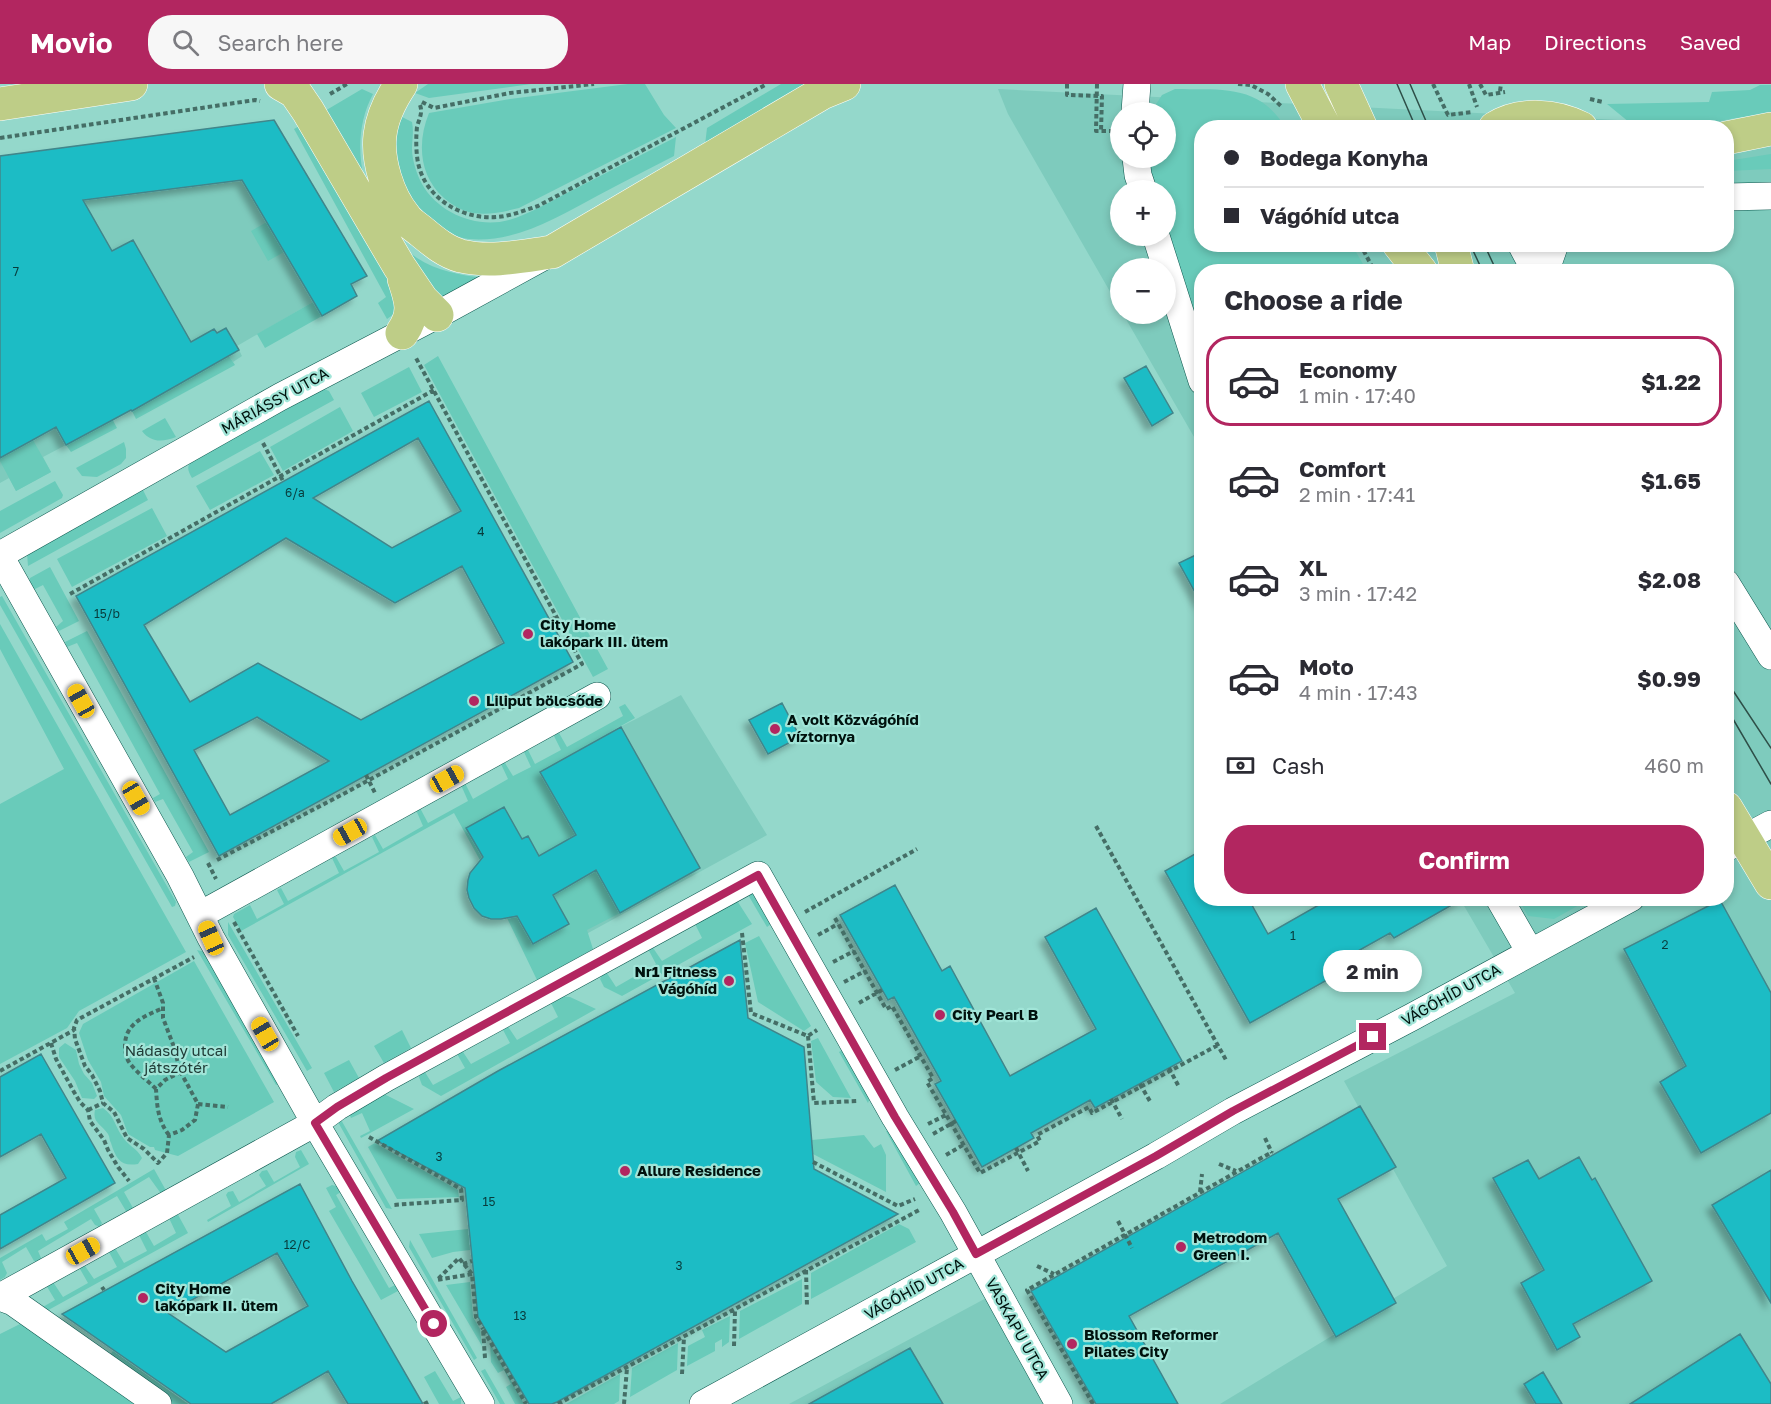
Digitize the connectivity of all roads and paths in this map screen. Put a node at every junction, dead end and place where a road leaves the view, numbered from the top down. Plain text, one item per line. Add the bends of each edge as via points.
1 (131, 84) edge
2 (347, 84) edge
3 (594, 84) edge
4 (767, 84) edge
5 (844, 84) edge
6 (1067, 84) edge
7 (1097, 84) edge
8 (1137, 84) edge
9 (1238, 84) edge
10 (1341, 84) edge
11 (1433, 84) edge
12 (1469, 84) edge
13 (1501, 84) edge
14 (1500, 91) dead end
15 (410, 92) edge
16 (274, 93) edge
17 (1303, 100) edge
18 (1136, 102) edge
19 (0, 104) edge
20 (305, 107) junction
21 (1357, 120) edge
22 (1476, 120) edge
23 (1491, 120) edge
24 (1510, 120) edge
25 (1562, 120) edge
26 (1771, 129) edge
27 (1101, 132) junction
28 (1110, 132) edge
29 (1734, 136) edge
30 (0, 138) edge
31 (1771, 196) edge
32 (1734, 197) edge
33 (1159, 246) edge
34 (552, 252) junction
35 (1405, 252) edge
36 (1415, 264) edge
37 (399, 266) junction
38 (437, 315) junction
39 (409, 346) junction
40 (1194, 356) edge
41 (434, 390) junction
42 (263, 443) dead end
43 (284, 481) dead end
44 (0, 555) edge
45 (70, 594) dead end
46 (1734, 596) edge
47 (556, 617) junction
48 (550, 620) dead end
49 (1771, 656) edge
50 (597, 696) dead end
51 (1734, 819) edge
52 (1096, 826) dead end
53 (1747, 837) edge
54 (917, 849) dead end
55 (217, 860) dead end
56 (1771, 882) edge
57 (1504, 906) edge
58 (1616, 906) edge
59 (212, 909) junction
60 (835, 918) dead end
61 (786, 923) junction
62 (742, 933) dead end
63 (1530, 952) junction
64 (195, 956) dead end
65 (154, 978) junction
66 (163, 1008) junction
67 (820, 1029) dead end
68 (74, 1030) junction
69 (808, 1036) junction
70 (298, 1037) dead end
71 (51, 1043) junction
72 (1218, 1045) junction
73 (1226, 1060) dead end
74 (198, 1063) dead end
75 (1170, 1069) junction
76 (0, 1071) edge
77 (180, 1071) junction
78 (1141, 1085) junction
79 (1179, 1087) dead end
80 (156, 1089) junction
81 (1112, 1100) junction
82 (860, 1101) dead end
83 (103, 1103) junction
84 (1151, 1103) dead end
85 (198, 1104) junction
86 (228, 1107) dead end
87 (87, 1110) junction
88 (1122, 1119) dead end
89 (315, 1123) junction
90 (169, 1135) junction
91 (369, 1137) dead end
92 (1264, 1138) dead end
93 (1017, 1150) junction
94 (813, 1161) dead end
95 (1219, 1164) dead end
96 (1028, 1171) dead end
97 (1237, 1172) junction
98 (1202, 1174) dead end
99 (129, 1181) dead end
100 (1200, 1192) junction
101 (915, 1198) dead end
102 (393, 1205) dead end
103 (921, 1209) dead end
104 (1118, 1221) dead end
105 (1125, 1235) junction
106 (1132, 1248) dead end
107 (976, 1254) junction
108 (472, 1261) dead end
109 (463, 1264) junction
110 (1037, 1266) dead end
111 (806, 1270) junction
112 (472, 1274) junction
113 (1055, 1275) junction
114 (0, 1297) edge
115 (807, 1307) dead end
116 (735, 1309) junction
117 (483, 1329) junction
118 (684, 1337) junction
119 (734, 1346) dead end
120 (485, 1364) dead end
121 (627, 1367) junction
122 (682, 1374) dead end
123 (430, 1401) dead end
124 (158, 1404) edge
125 (424, 1404) edge
126 (481, 1404) edge
127 (526, 1404) edge
128 (558, 1404) edge
129 (624, 1404) edge
130 (703, 1404) edge
131 (1059, 1404) edge
132 (1093, 1404) edge

1 - 19 main road
2 - 20 path
3 - 15 path via 510,93 434,108
4 - 15 path via 538,206 500,217 477,217 456,210 430,189 417,159 417,127 422,110
5 - 34 main road via 822,93
6 - 27 path via 1067,95 1102,96
7 - 27 path via 1096,132
8 - 18 street
9 - 17 path
10 - 21 main road
11 - 22 path via 1448,115
12 - 23 path
13 - 14 path
15 - 34 main road via 390,102 380,135 380,157 391,195 405,217 440,247 459,255 483,259
16 - 20 main road via 295,92
16 - 30 path via 255,100
20 - 37 main road
24 - 25 main road
26 - 29 main road
27 - 28 path
31 - 32 street
33 - 40 street
34 - 38 street, MÁRIÁSSY UTCA
35 - 36 main road
37 - 38 main road
37 - 39 main road via 410,296
38 - 39 street, MÁRIÁSSY UTCA
39 - 41 path
39 - 44 street, MÁRIÁSSY UTCA via 280,398
41 - 45 path
41 - 47 path
42 - 43 path
44 - 59 street via 180,876
46 - 49 street
47 - 48 path
47 - 55 path via 582,664
50 - 59 street
51 - 53 main road
52 - 72 path
53 - 56 main road
54 - 61 path
57 - 63 street
58 - 63 street, VÁGÓHÍD UTCA
59 - 70 path
59 - 89 street via 211,938
60 - 93 path via 886,1009 892,1005 933,1078 927,1082 980,1173
61 - 89 street, VASKAPU UTCA via 758,875 386,1078
61 - 107 street, VASKAPU UTCA
62 - 69 path via 751,1013
63 - 107 street, VÁGÓHÍD UTCA
64 - 65 path
65 - 66 path
65 - 68 path via 77,1020
66 - 77 path
66 - 80 path via 131,1026 125,1047 127,1060
67 - 69 path
68 - 71 path
68 - 83 path via 85,1066
69 - 82 path via 811,1103
71 - 76 path
71 - 87 path via 56,1059
72 - 73 path
72 - 75 path
74 - 77 path
75 - 78 path
75 - 79 path
77 - 80 path
77 - 85 path
78 - 81 path
78 - 84 path
80 - 90 path via 159,1116
81 - 88 path
81 - 93 path via 1092,1113 1089,1107 1063,1120 1037,1135 1040,1141
83 - 87 path
83 - 90 path via 114,1112 127,1138 158,1163 167,1153
85 - 86 path
85 - 90 path via 195,1120
87 - 99 path
89 - 114 street
89 - 126 street
91 - 102 path via 461,1189 464,1200
92 - 97 path via 1272,1153
93 - 96 path
94 - 101 path via 897,1206
95 - 97 path
97 - 100 path
98 - 100 path
100 - 105 path
103 - 111 path
104 - 105 path
105 - 106 path
105 - 113 path
107 - 130 street, VÁGÓHÍD UTCA
107 - 131 street, VASKAPU UTCA
108 - 109 path
109 - 112 path
109 - 112 path via 459,1258 437,1280
110 - 113 path
111 - 115 path
111 - 116 path
112 - 117 path via 476,1317
113 - 132 path via 1027,1290
114 - 124 street via 13,1302
116 - 118 path
116 - 119 path
117 - 120 path
117 - 127 path
118 - 121 path
118 - 122 path
121 - 128 path
121 - 129 path
123 - 125 path

